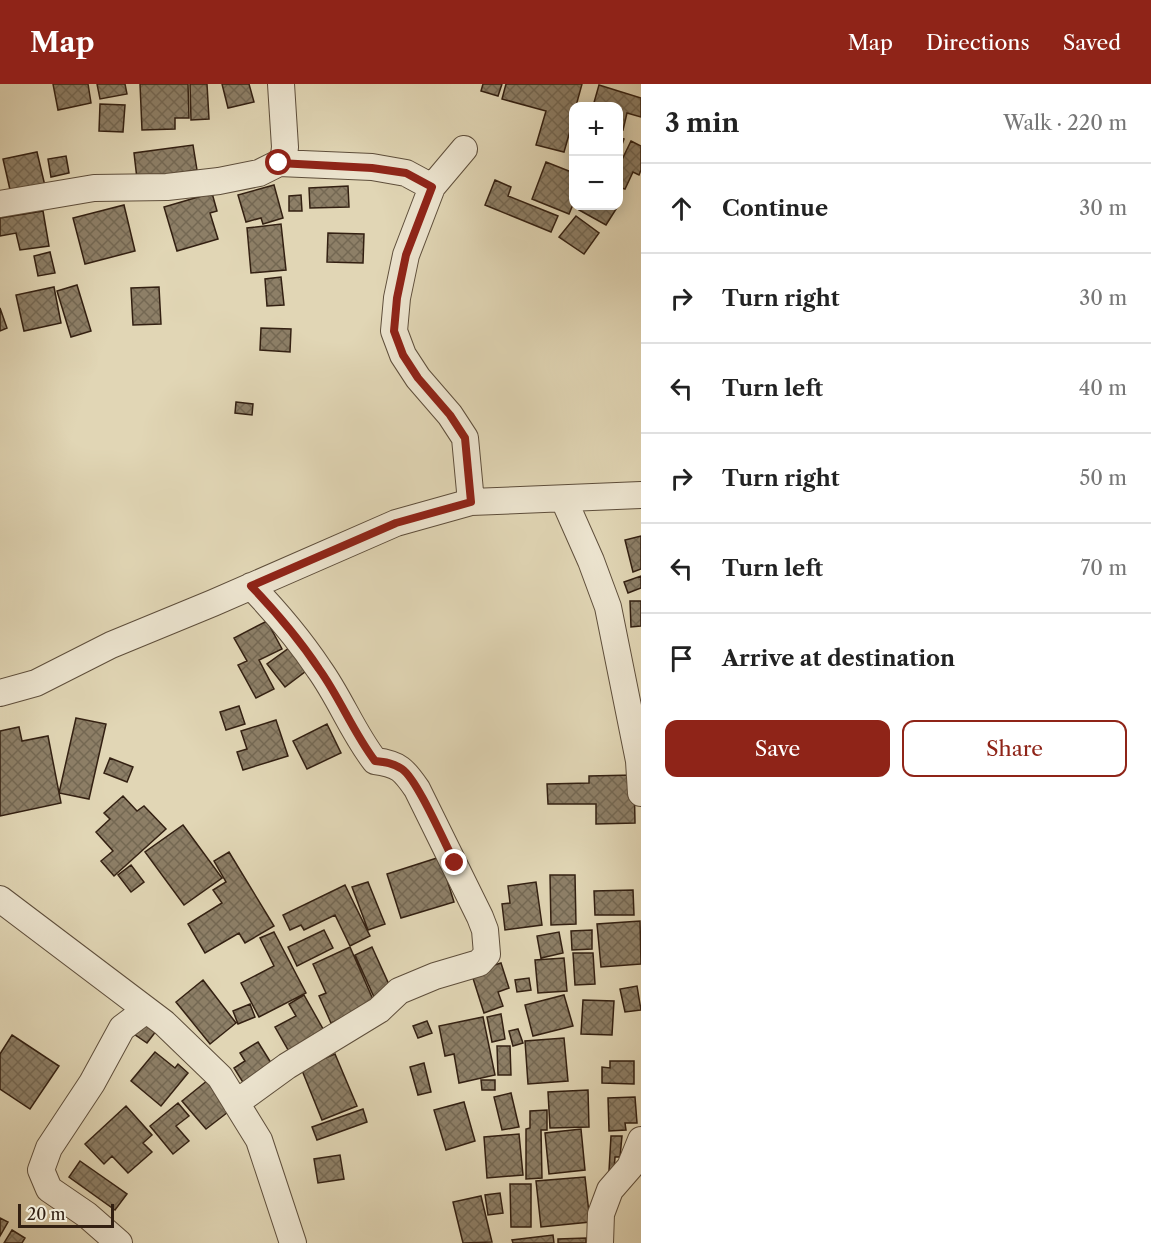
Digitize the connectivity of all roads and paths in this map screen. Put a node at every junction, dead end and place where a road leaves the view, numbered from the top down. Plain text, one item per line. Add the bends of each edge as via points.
1 (280, 84) edge
2 (464, 149) dead end
3 (279, 163) junction
4 (432, 187) junction
5 (0, 204) edge
6 (641, 495) edge
7 (564, 500) junction
8 (471, 502) junction
9 (251, 586) junction
10 (0, 693) edge
11 (641, 793) edge
12 (0, 899) edge
13 (146, 1010) junction
14 (236, 1103) junction
15 (641, 1140) edge
16 (119, 1243) edge
17 (293, 1243) edge
18 (600, 1243) edge

1 - 3 street via 285,147
2 - 4 street
3 - 4 street via 406,173
3 - 5 street via 259,173 219,181 167,187 94,188
4 - 8 street via 406,255 394,331 418,378 465,438
6 - 7 street
7 - 8 street
7 - 11 street via 608,607 639,761
8 - 9 street via 396,523
9 - 10 street via 111,645 36,683
9 - 14 street via 289,626 375,761 404,770 417,789 480,917 487,954 479,963 399,991 379,1010 287,1066
12 - 13 street
13 - 14 street via 220,1077
13 - 16 street via 122,1028 49,1148 41,1170 49,1189
14 - 17 street via 259,1140
15 - 18 street via 630,1167 610,1190 601,1214

